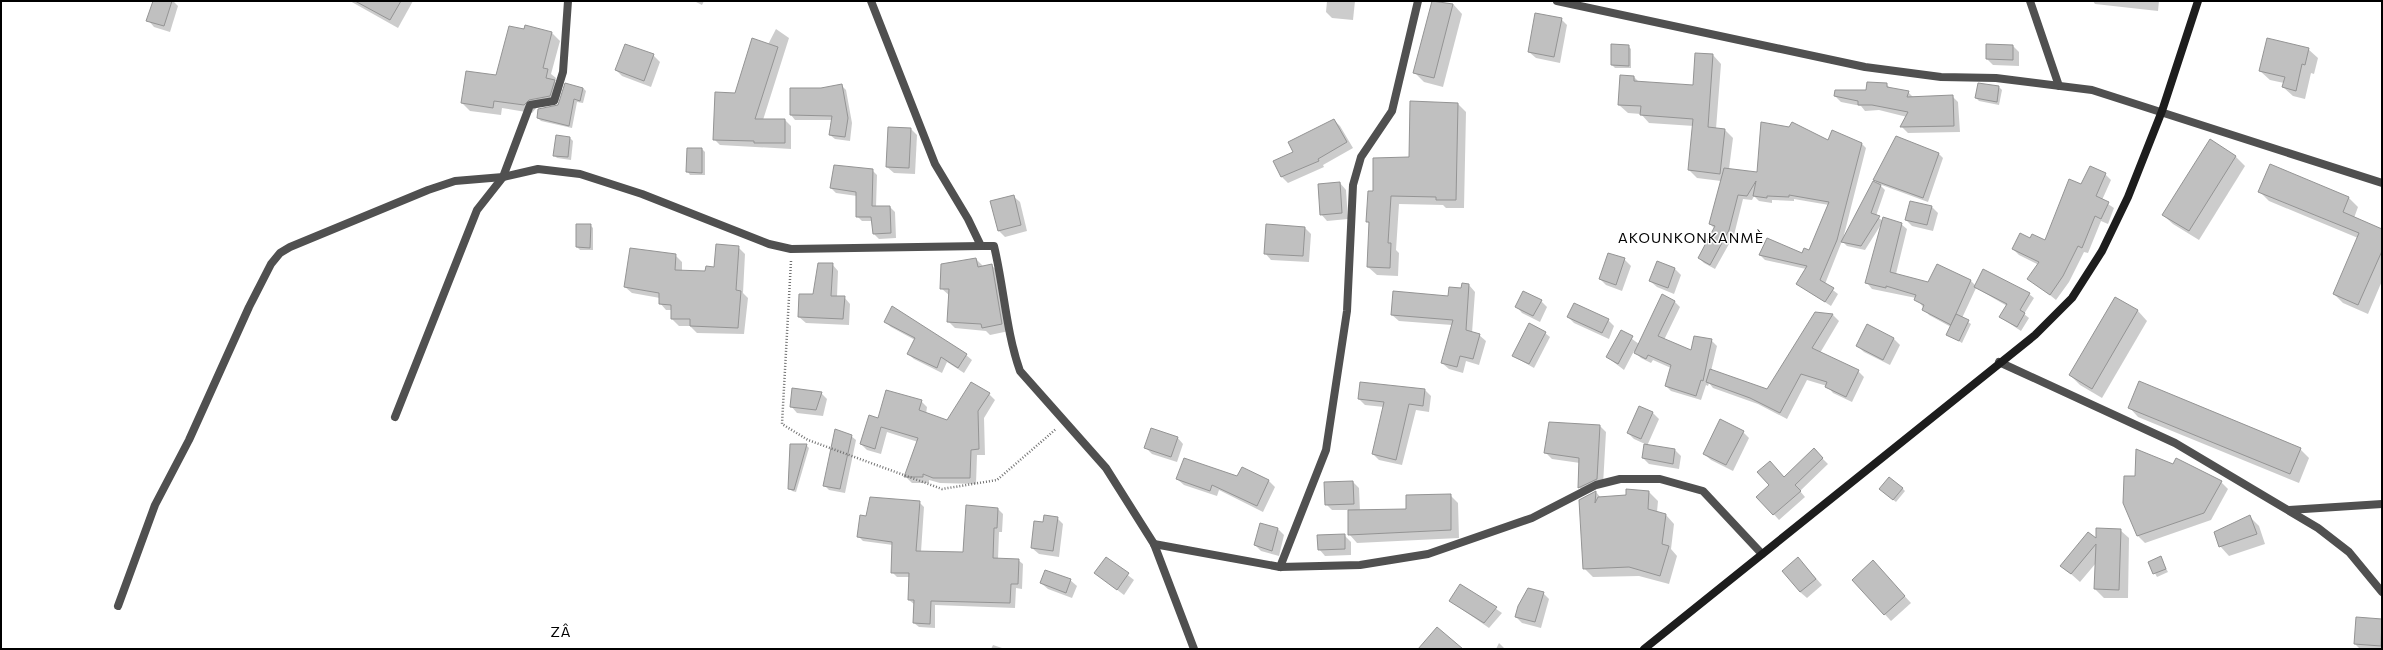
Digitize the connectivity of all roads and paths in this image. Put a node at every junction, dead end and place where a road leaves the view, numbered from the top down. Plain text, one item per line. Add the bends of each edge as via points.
1 (568, 1) edge
2 (871, 1) edge
3 (1418, 1) edge
4 (1557, 1) edge
5 (2030, 1) edge
6 (2198, 1) edge
7 (2059, 86) junction
8 (2162, 111) junction
9 (503, 177) junction
10 (2382, 183) edge
11 (981, 246) junction
12 (791, 249) junction
13 (1999, 362) junction
14 (395, 417) dead end
15 (1064, 422) junction
16 (2382, 504) edge
17 (2288, 510) junction
18 (1154, 544) junction
19 (1762, 554) junction
20 (1280, 567) junction
21 (2382, 592) edge
22 (118, 606) dead end
23 (1194, 649) edge
24 (1644, 649) edge

1 - 9 street via 563,72 554,101 530,105
2 - 11 street via 935,164
3 - 20 street via 1392,111 1360,157 1353,185 1347,311 1326,450
4 - 7 street via 1865,67 1941,77 1996,78
5 - 7 street
6 - 8 street
7 - 8 street via 2092,90
8 - 10 street
8 - 13 street via 2125,204 2102,251 2076,291 2035,335
9 - 12 street via 538,169 580,174 642,194 769,244
9 - 14 street via 477,210
9 - 22 street via 455,181 428,190 280,253 271,264 249,306 189,440 156,505
11 - 12 street
11 - 15 street via 994,246 1002,278 1014,354 1020,371
12 - 15 path via 782,424 808,440 942,489 997,480
13 - 17 street via 2175,444
13 - 19 street
15 - 18 street via 1106,468
16 - 17 street
17 - 21 street via 2318,528 2349,552
18 - 20 street
18 - 23 street
19 - 20 street via 1703,491 1660,479 1620,479 1596,485 1532,518 1428,554 1360,565
19 - 24 street

